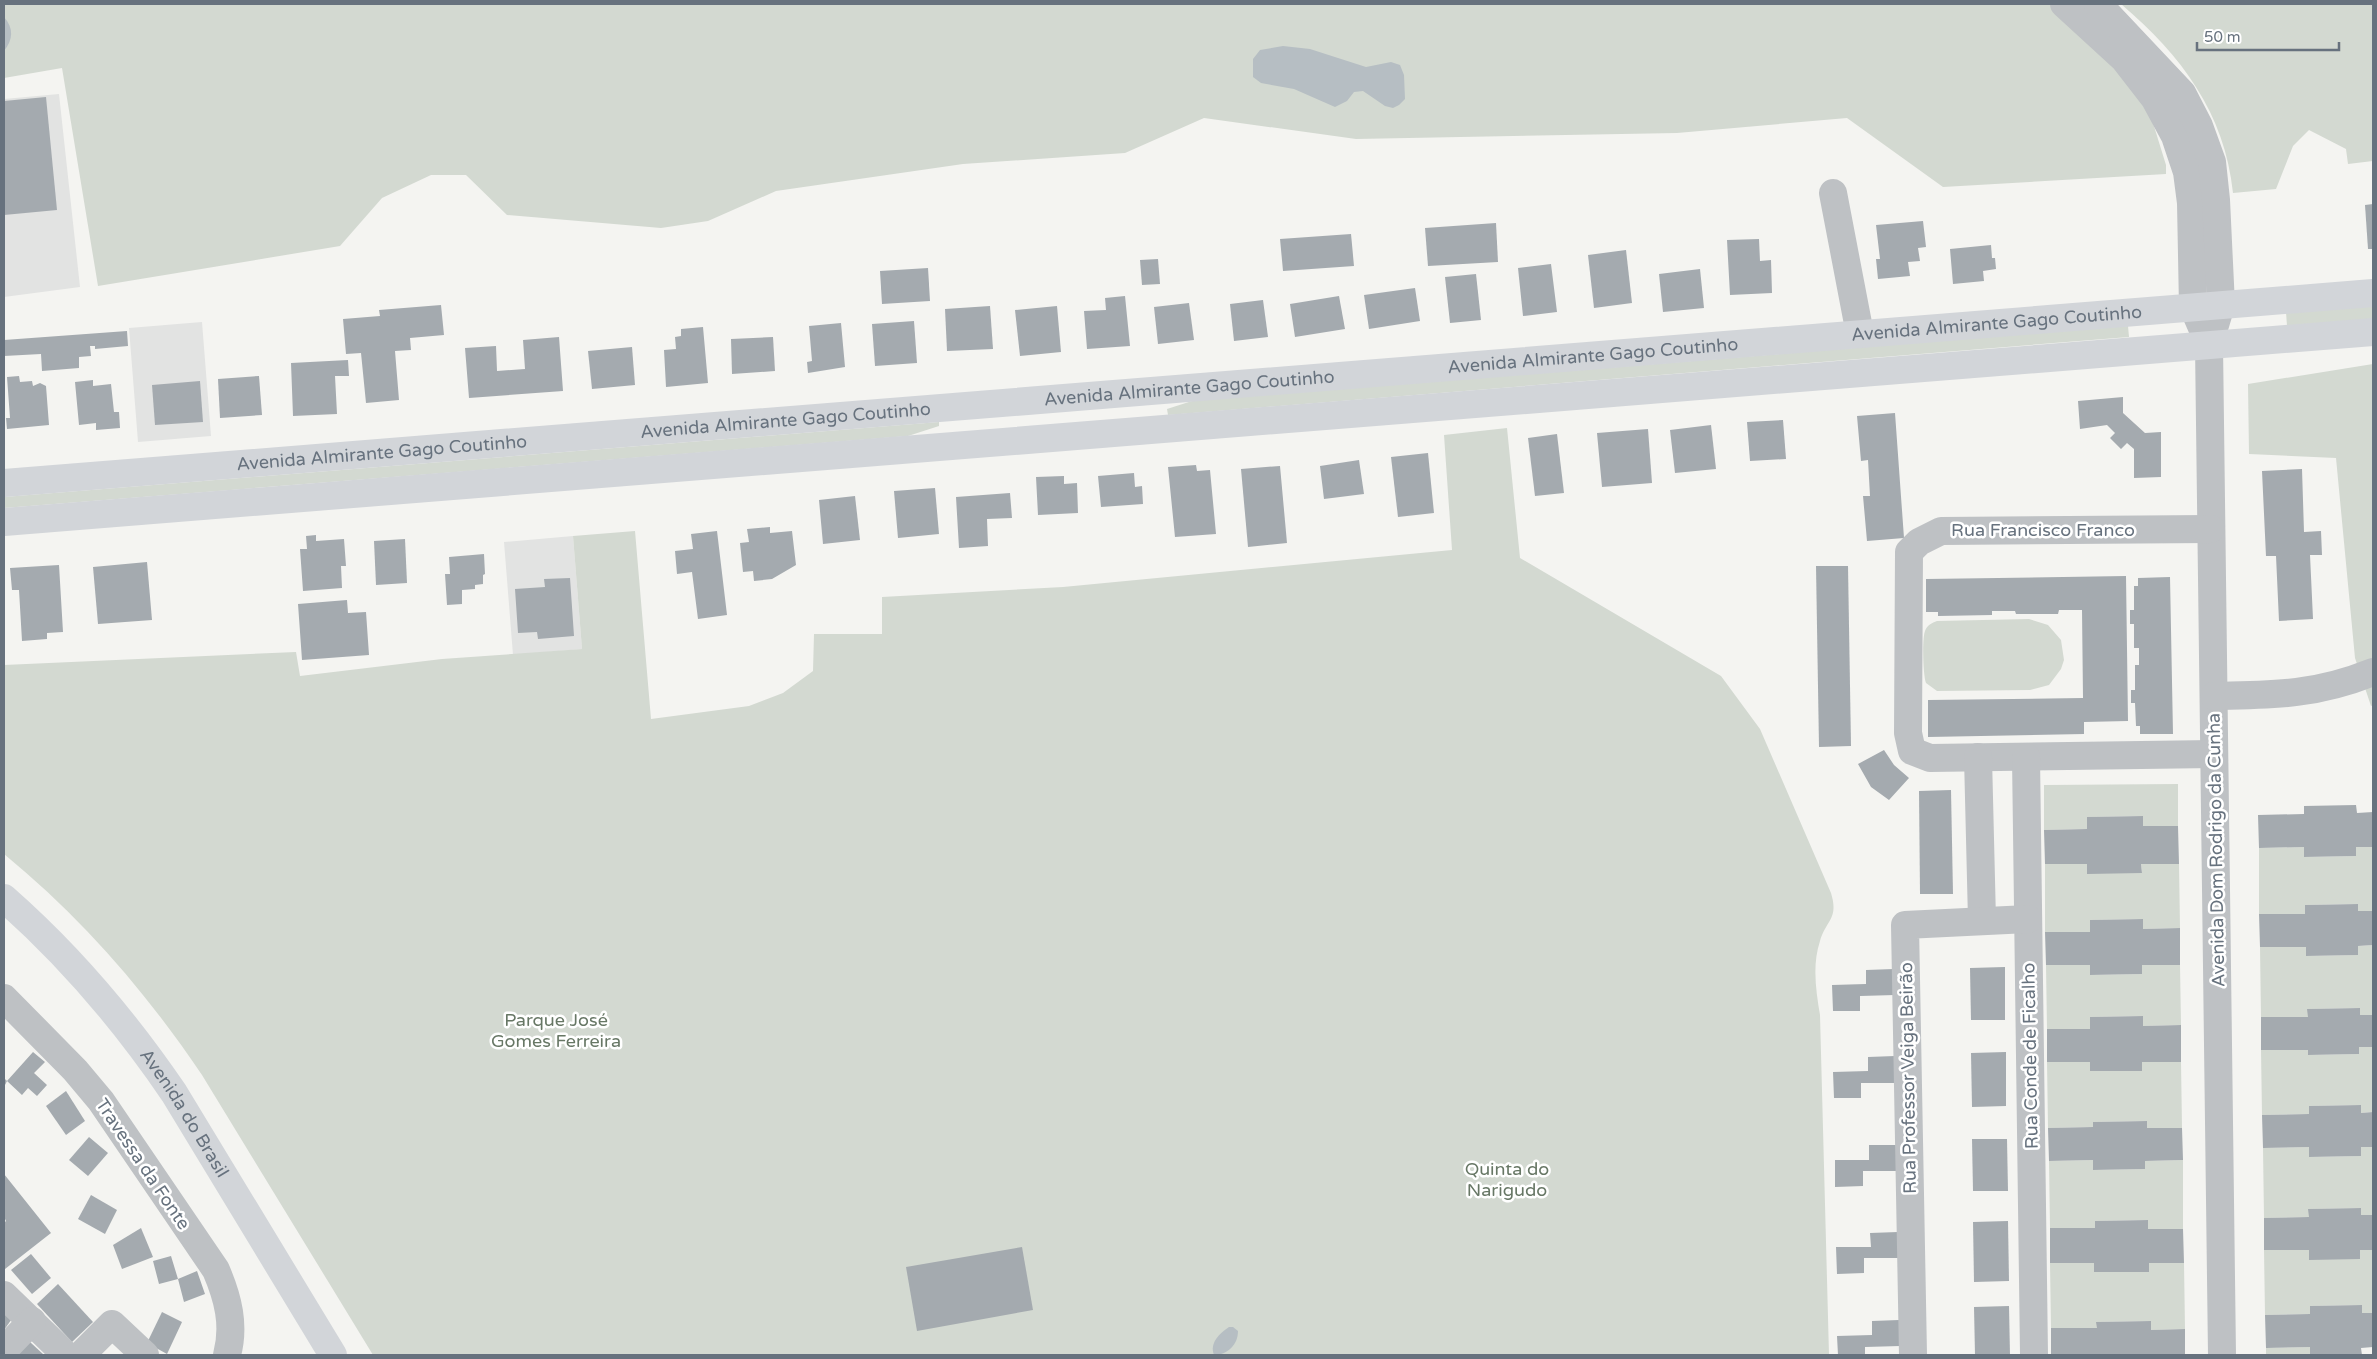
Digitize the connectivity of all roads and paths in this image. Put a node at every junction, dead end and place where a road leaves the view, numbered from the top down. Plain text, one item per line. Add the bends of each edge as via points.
1 (2064, 4) edge
2 (2098, 4) edge
3 (1833, 193) dead end
4 (2373, 293) edge
5 (2221, 305) junction
6 (2193, 307) junction
7 (2373, 332) edge
8 (1860, 334) junction
9 (2209, 345) junction
10 (1071, 397) junction
11 (1030, 401) junction
12 (1076, 436) junction
13 (1034, 439) junction
14 (4, 483) edge
15 (4, 522) edge
16 (2211, 529) junction
17 (2373, 672) edge
18 (2214, 696) junction
19 (2214, 754) junction
20 (1978, 757) junction
21 (2026, 757) junction
22 (4, 898) edge
23 (2028, 919) junction
24 (1982, 920) junction
25 (4, 998) edge
26 (4, 1295) edge
27 (32, 1321) junction
28 (4, 1350) edge
29 (66, 1355) edge
30 (81, 1355) edge
31 (145, 1355) edge
32 (227, 1355) edge
33 (333, 1355) edge
34 (1913, 1355) edge
35 (2034, 1355) edge
36 (2222, 1355) edge

1 - 6 street via 2124,59 2155,99 2175,136 2187,172 2191,203
2 - 5 street via 2182,93 2200,126 2212,162
3 - 8 street
4 - 5 main road, Avenida Almirante Gago Coutinho
5 - 6 main road, Avenida Almirante Gago Coutinho
5 - 9 street
6 - 8 main road, Avenida Almirante Gago Coutinho
6 - 9 street
7 - 9 main road
8 - 10 main road, Avenida Almirante Gago Coutinho
9 - 12 main road
9 - 16 street, Avenida Dom Rodrigo da Cunha
10 - 11 main road, Avenida Almirante Gago Coutinho
10 - 12 main road
11 - 13 main road
11 - 14 main road, Avenida Almirante Gago Coutinho
12 - 13 main road
13 - 15 main road
16 - 18 street, Avenida Dom Rodrigo da Cunha
16 - 20 street, Rua Francisco Franco via 1941,530 1909,552 1908,732 1912,751 1930,758
17 - 18 street via 2343,684 2306,692
18 - 19 street, Avenida Dom Rodrigo da Cunha
19 - 21 street
19 - 36 street, Avenida Dom Rodrigo da Cunha
20 - 21 street
20 - 24 street
21 - 23 street, Rua Conde de Ficalho
22 - 33 main road, Avenida do Brasil via 96,988 150,1057
23 - 24 street, Rua Professor Veiga Beirão
23 - 35 street, Rua Conde de Ficalho
24 - 34 street, Rua Professor Veiga Beirão via 1905,924
25 - 32 street, Travessa da Fonte via 101,1101 216,1270 231,1314
26 - 27 street
27 - 28 street
27 - 29 street
30 - 31 street via 112,1324

